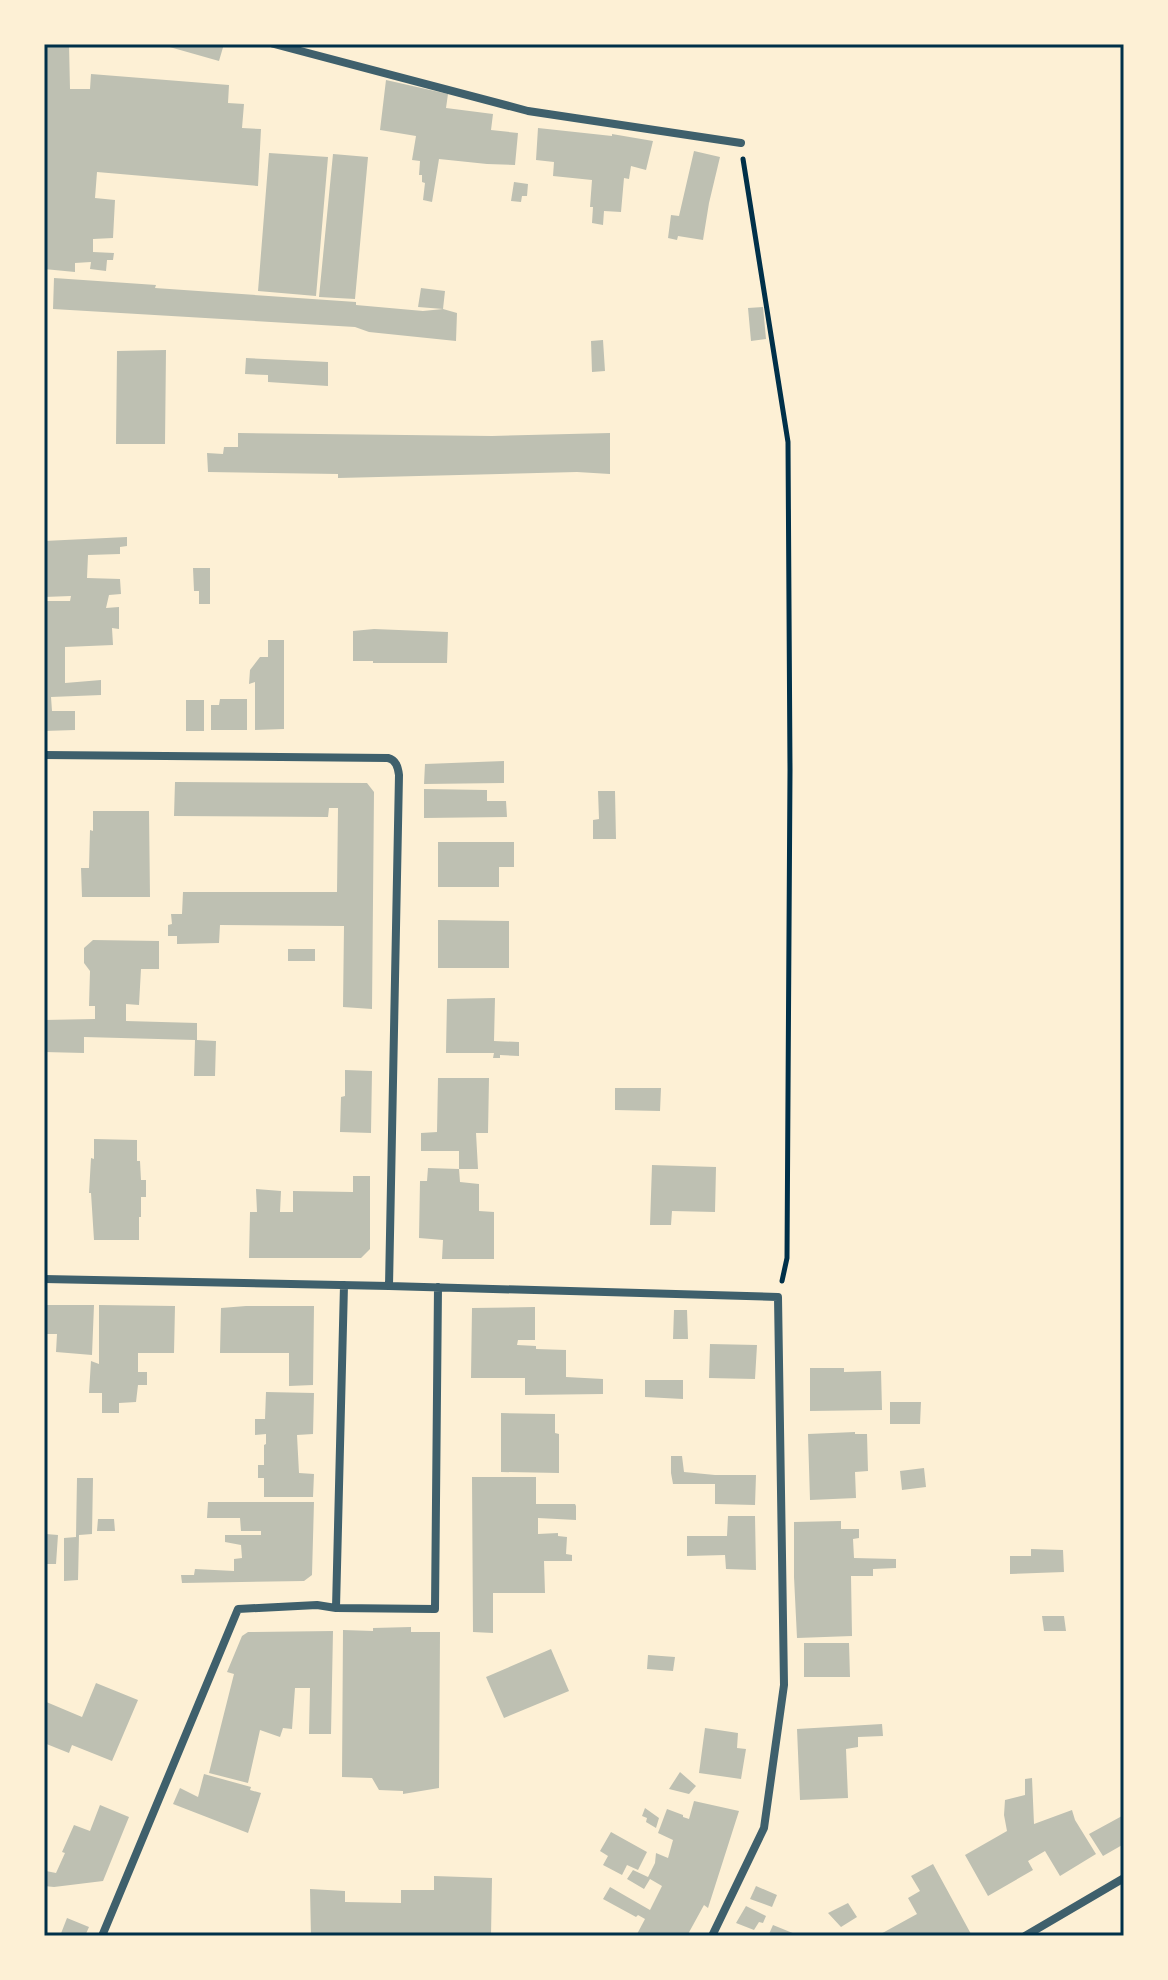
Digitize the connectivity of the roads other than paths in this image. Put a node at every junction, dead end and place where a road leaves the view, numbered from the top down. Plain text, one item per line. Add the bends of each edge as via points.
1 (274, 44) edge
2 (741, 143) road end
3 (44, 755) edge
4 (44, 1279) edge
5 (344, 1285) junction
6 (389, 1286) junction
7 (438, 1287) junction
8 (336, 1608) junction
9 (1124, 1878) edge
10 (102, 1936) edge
11 (712, 1936) edge
12 (1025, 1936) edge

1 - 2 street via 528,111
3 - 6 street via 393,759 399,775
4 - 5 street
5 - 6 street
5 - 8 street
6 - 7 street
7 - 8 street via 435,1609
7 - 11 street via 778,1297 784,1685 764,1828
8 - 10 street via 238,1609
9 - 12 street

